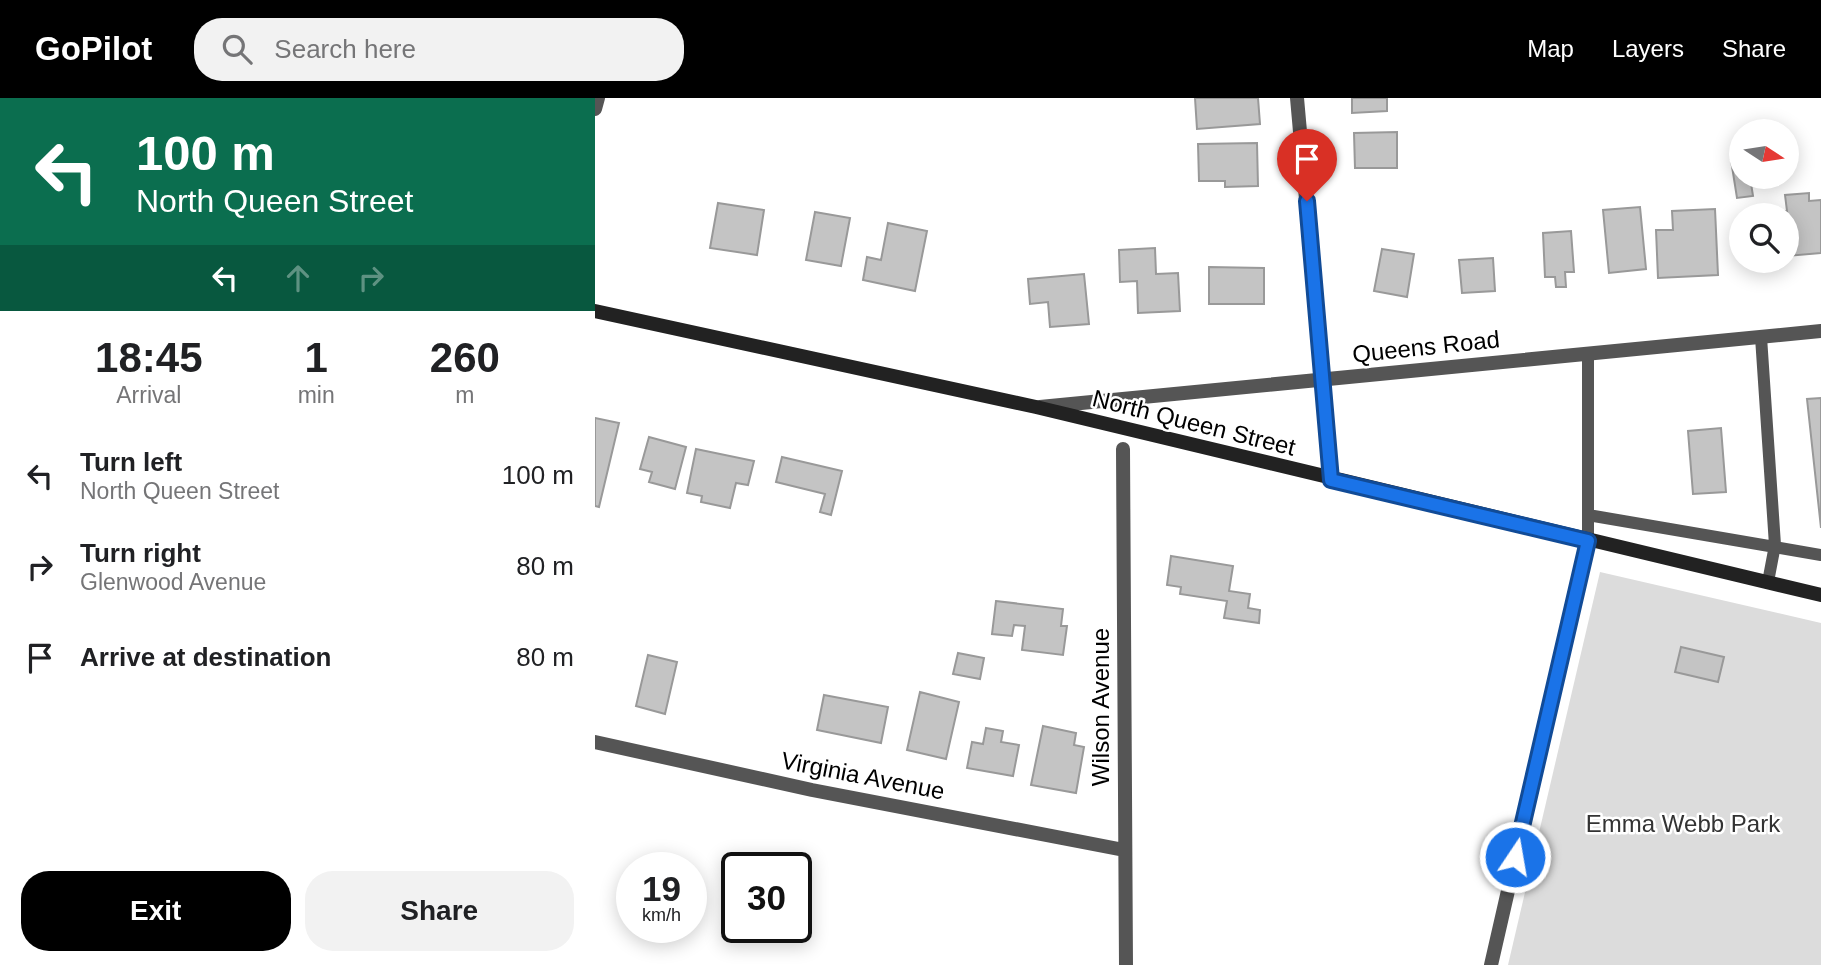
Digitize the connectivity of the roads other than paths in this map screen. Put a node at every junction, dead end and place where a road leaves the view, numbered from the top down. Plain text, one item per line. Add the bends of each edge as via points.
1 (598, 98) edge
2 (1297, 98) edge
3 (595, 109) edge
4 (595, 311) edge
5 (1821, 331) edge
6 (1761, 337) junction
7 (1588, 354) junction
8 (1324, 381) junction
9 (1035, 407) junction
10 (1123, 449) dead end
11 (1331, 480) junction
12 (1588, 515) junction
13 (1588, 541) junction
14 (1775, 545) junction
15 (1821, 555) edge
16 (1768, 582) junction
17 (1821, 595) edge
18 (595, 742) edge
19 (1124, 850) junction
20 (1126, 965) edge
21 (1491, 965) edge

1 - 3 street
2 - 8 street
4 - 9 main road, North Queen Street
5 - 6 street, Queens Road
6 - 7 street, Queens Road
6 - 14 lane
7 - 8 street, Queens Road
7 - 12 lane
8 - 9 street, Queens Road
8 - 11 street
9 - 11 main road, North Queen Street
10 - 19 street, Wilson Avenue
11 - 13 main road, North Queen Street
12 - 13 lane
12 - 14 lane
13 - 16 main road, North Queen Street
13 - 21 street
14 - 15 lane
14 - 16 lane
16 - 17 main road, North Queen Street
18 - 19 street, Virginia Avenue via 812,790
19 - 20 street, Wilson Avenue

